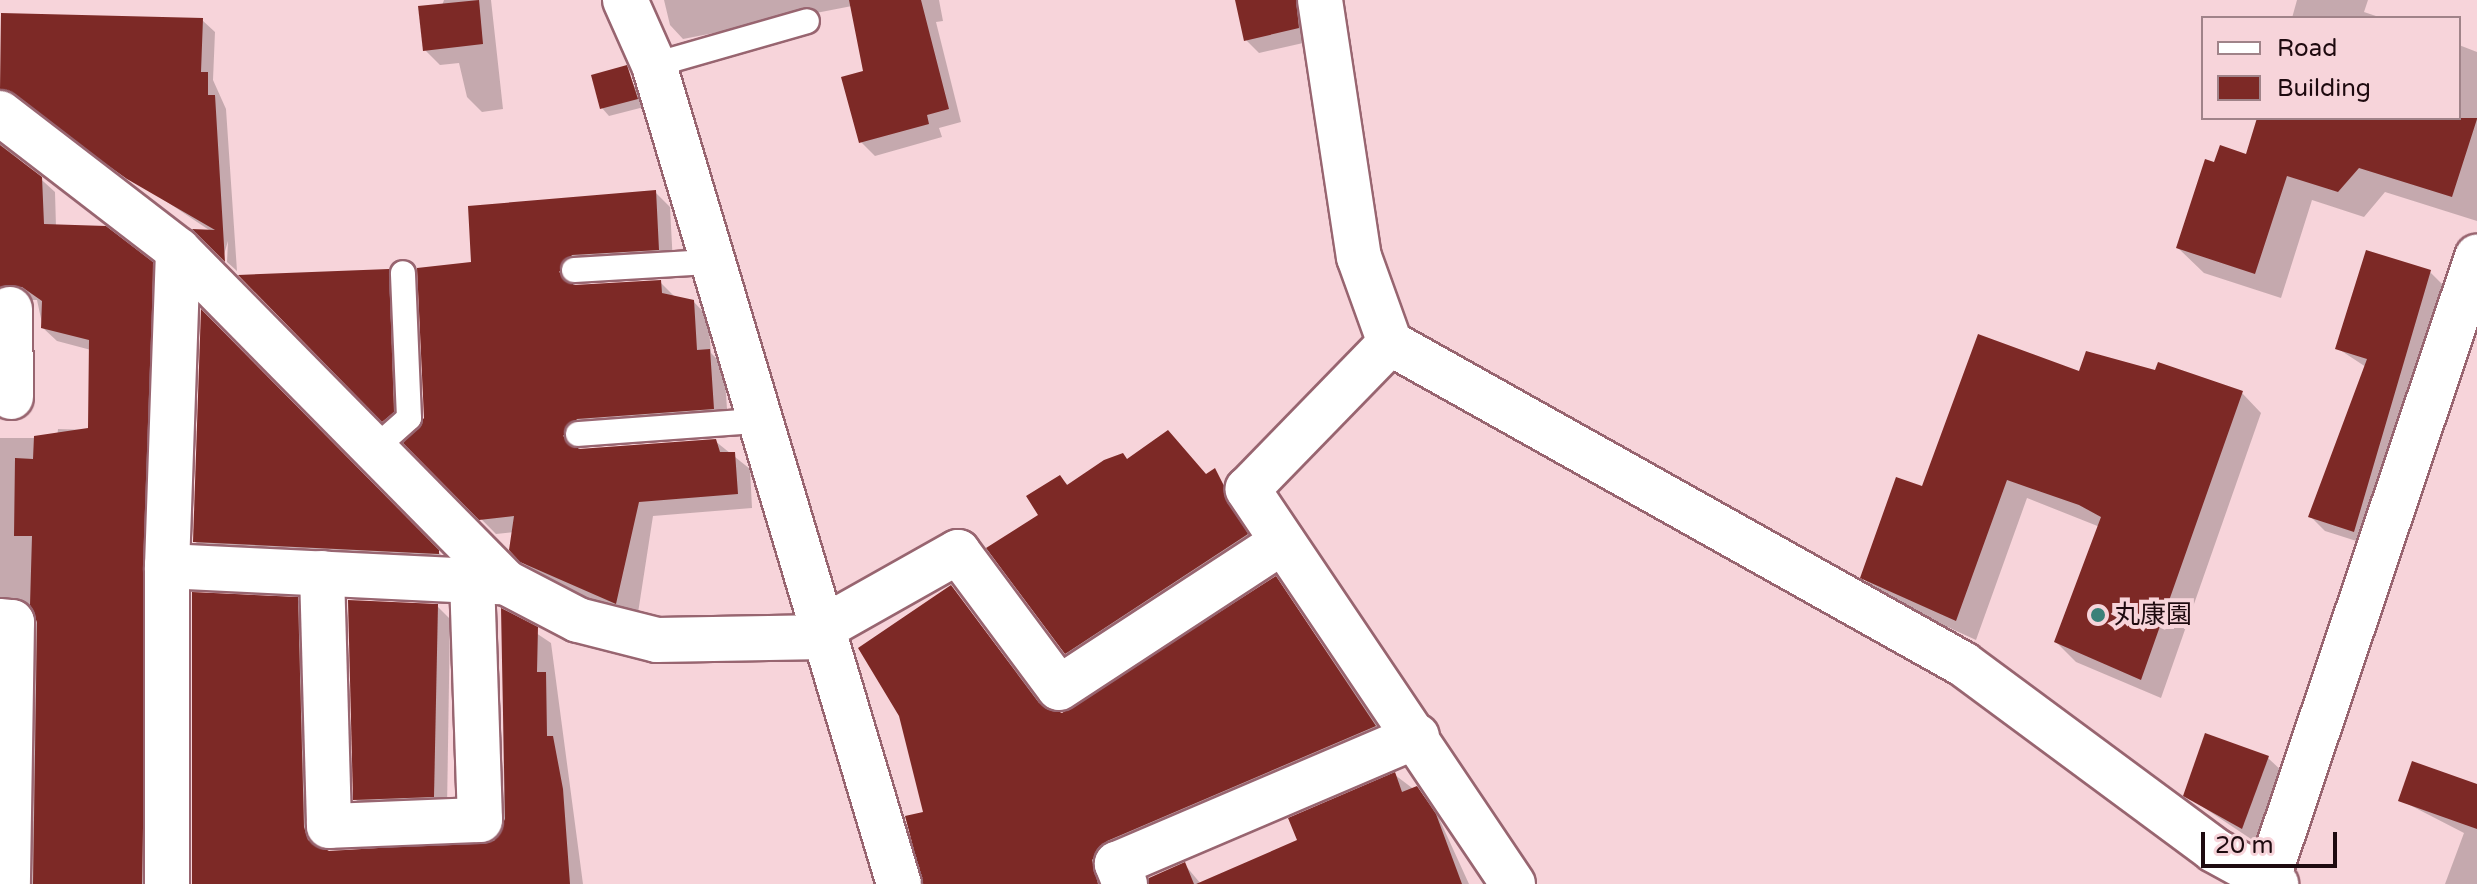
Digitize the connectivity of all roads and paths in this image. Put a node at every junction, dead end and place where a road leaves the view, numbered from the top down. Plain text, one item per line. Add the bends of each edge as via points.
1 (625, 0) edge
2 (1320, 0) edge
3 (807, 21) dead end
4 (654, 65) junction
5 (0, 113) edge
6 (178, 250) junction
7 (2477, 257) edge
8 (709, 262) junction
9 (574, 270) dead end
10 (403, 273) dead end
11 (7, 326) edge
12 (1390, 343) junction
13 (11, 397) dead end
14 (757, 421) junction
15 (578, 434) dead end
16 (373, 450) junction
17 (1282, 542) junction
18 (167, 566) junction
19 (322, 573) junction
20 (489, 581) junction
21 (0, 621) edge
22 (824, 632) junction
23 (1417, 736) junction
24 (2270, 882) edge
25 (8, 884) edge
26 (167, 884) edge
27 (899, 884) edge
28 (1125, 884) edge
29 (1513, 884) edge

1 - 4 street
2 - 12 street via 1359,257
3 - 4 lane
4 - 8 street
5 - 6 street
6 - 16 street
6 - 18 street
7 - 24 street
8 - 9 lane
8 - 14 street
10 - 16 lane via 409,418
11 - 13 street
12 - 17 street via 1248,489
12 - 24 street via 1963,664 2214,850
14 - 15 lane
14 - 22 street
16 - 20 street
17 - 22 street via 1059,688 958,552
17 - 23 street
18 - 19 street
18 - 26 street
19 - 20 street
19 - 20 street via 329,826 480,820
20 - 22 street via 578,620 657,640
21 - 25 street via 12,622
22 - 27 street
23 - 28 street via 1117,864
23 - 29 street

